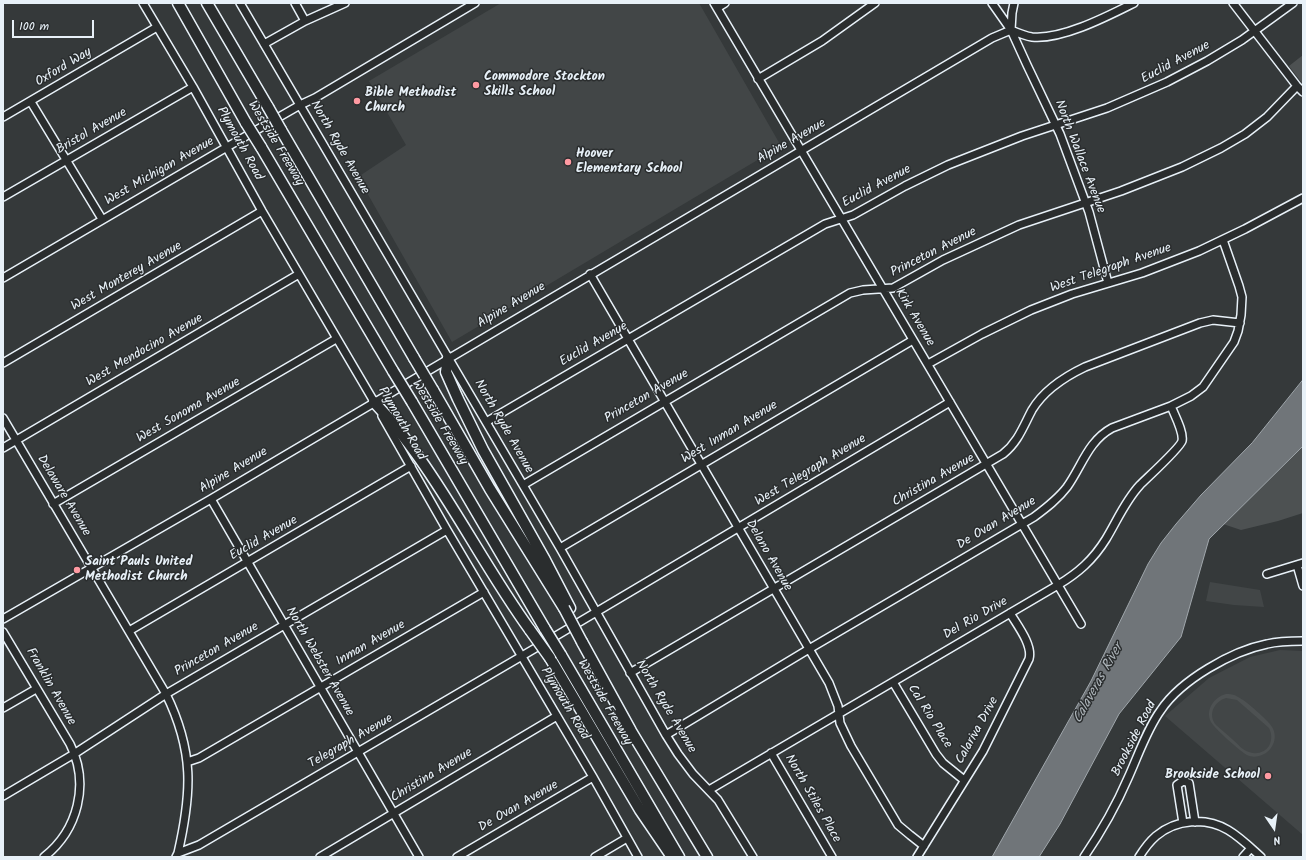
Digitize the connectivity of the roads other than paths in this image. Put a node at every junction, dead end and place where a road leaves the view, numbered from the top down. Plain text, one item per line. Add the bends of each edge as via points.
1 (143, 3) edge
2 (178, 3) edge
3 (207, 3) edge
4 (240, 3) edge
5 (295, 3) edge
6 (345, 3) edge
7 (475, 3) edge
8 (725, 3) edge
9 (875, 3) edge
10 (992, 3) edge
11 (1014, 3) edge
12 (1134, 3) edge
13 (1233, 3) edge
14 (1293, 3) edge
15 (715, 5) edge
16 (305, 20) junction
17 (157, 27) junction
18 (1011, 30) junction
19 (1255, 31) junction
20 (264, 44) junction
21 (758, 79) junction
22 (1297, 86) junction
23 (193, 87) junction
24 (1303, 92) edge
25 (31, 102) junction
26 (300, 105) junction
27 (3, 117) edge
28 (1056, 125) junction
29 (227, 147) junction
30 (801, 150) junction
31 (66, 161) junction
32 (3, 197) edge
33 (1303, 198) edge
34 (1085, 202) junction
35 (262, 211) junction
36 (102, 219) junction
37 (842, 219) junction
38 (1223, 240) junction
39 (299, 274) junction
40 (590, 274) junction
41 (3, 278) edge
42 (1108, 283) junction
43 (883, 289) junction
44 (1240, 323) junction
45 (336, 339) junction
46 (628, 339) junction
47 (913, 340) junction
48 (448, 358) junction
49 (3, 363) edge
50 (928, 364) junction
51 (665, 401) junction
52 (374, 402) junction
53 (950, 402) junction
54 (1171, 406) junction
55 (3, 418) edge
56 (486, 422) junction
57 (16, 440) junction
58 (3, 448) edge
59 (702, 464) junction
60 (986, 464) junction
61 (411, 466) junction
62 (523, 485) junction
63 (210, 499) junction
64 (53, 504) junction
65 (1022, 525) junction
66 (738, 528) junction
67 (447, 530) junction
68 (560, 548) junction
69 (247, 563) junction
70 (1300, 564) edge
71 (91, 567) junction
72 (1267, 574) dead end
73 (1058, 585) junction
74 (1303, 586) edge
75 (774, 588) junction
76 (484, 592) junction
77 (567, 608) junction
78 (596, 611) junction
79 (1010, 613) junction
80 (3, 619) edge
81 (1081, 624) dead end
82 (284, 625) junction
83 (129, 631) junction
84 (3, 632) edge
85 (1303, 641) edge
86 (539, 646) joint
87 (809, 649) junction
88 (522, 656) junction
89 (630, 673) junction
90 (893, 682) junction
91 (320, 687) junction
92 (36, 689) junction
93 (166, 694) junction
94 (3, 708) edge
95 (839, 713) junction
96 (557, 716) junction
97 (666, 735) junction
98 (357, 751) junction
99 (771, 753) junction
100 (74, 754) junction
101 (187, 762) junction
102 (593, 777) junction
103 (964, 780) junction
104 (709, 790) junction
105 (3, 796) edge
106 (394, 813) junction
107 (1195, 822) junction
108 (1183, 823) junction
109 (627, 838) junction
110 (924, 846) junction
111 (1251, 848) junction
112 (177, 855) edge
113 (44, 857) edge
114 (320, 857) edge
115 (419, 857) edge
116 (457, 857) edge
117 (595, 857) edge
118 (638, 857) edge
119 (672, 857) edge
120 (679, 857) edge
121 (707, 857) edge
122 (754, 857) edge
123 (832, 857) edge
124 (917, 857) edge
125 (1084, 857) edge
126 (1139, 857) edge
127 (1243, 857) edge
128 (1261, 857) edge

1 - 17 street, Plymouth Road
2 - 120 highway, Westside Freeway, bridge via 246,123
3 - 77 highway, Westside Freeway, bridge via 490,489
4 - 20 street, North Ryde Avenue
5 - 16 street
6 - 16 street
7 - 26 street, West Michigan Avenue
8 - 15 street
9 - 21 street via 822,41
10 - 18 street, North Wallace Avenue
11 - 18 street
12 - 18 street via 1056,35 1033,37
13 - 19 street
14 - 19 street, Euclid Avenue
15 - 21 street, Kirk Avenue
16 - 20 street
17 - 23 street, Plymouth Road
17 - 25 street, Oxford Way
18 - 28 street, North Wallace Avenue
18 - 30 street, Alpine Avenue via 992,38
19 - 22 street
19 - 28 street, Euclid Avenue via 1213,58 1167,82 1108,108
20 - 26 street, North Ryde Avenue
21 - 30 street, Kirk Avenue
22 - 24 street
22 - 34 street, Princeton Avenue via 1267,117 1221,148 1154,179
23 - 29 street, Plymouth Road
23 - 31 street, Bristol Avenue
25 - 27 street, Oxford Way
25 - 31 street
26 - 29 street, West Michigan Avenue
26 - 48 street, North Ryde Avenue
28 - 34 street, North Wallace Avenue
28 - 37 street, Euclid Avenue via 948,165
29 - 35 street, Plymouth Road
29 - 36 street, West Michigan Avenue
30 - 37 street, Kirk Avenue
30 - 40 street, Alpine Avenue
31 - 32 street, Bristol Avenue
31 - 36 street
33 - 38 street, West Telegraph Avenue
34 - 42 street, North Wallace Avenue
34 - 43 street, Princeton Avenue via 1019,225 943,260 893,288
35 - 39 street, Plymouth Road
35 - 49 street, West Monterey Avenue
36 - 41 street, West Michigan Avenue
37 - 43 street, Kirk Avenue
37 - 46 street, Euclid Avenue via 825,224
38 - 42 street, West Telegraph Avenue
38 - 44 street, De Ovan Avenue via 1242,296
39 - 45 street, Plymouth Road
39 - 57 street, West Mendocino Avenue
40 - 46 street, Delano Avenue
40 - 48 street, Alpine Avenue
42 - 50 street, West Telegraph Avenue via 1025,313
43 - 47 street, Kirk Avenue
43 - 51 street, Princeton Avenue via 850,293
44 - 54 street, De Ovan Avenue via 1234,342 1202,387
44 - 60 street, Christina Avenue via 1213,320 1200,323 1070,374 1044,395 1014,444
45 - 52 street, Plymouth Road
45 - 64 street, West Sonoma Avenue
46 - 51 street, Delano Avenue
46 - 56 street, Euclid Avenue
47 - 50 street, Kirk Avenue
47 - 59 street, West Inman Avenue
48 - 52 street, Alpine Avenue
48 - 56 street, North Ryde Avenue
48 - 77 highway via 446,372 461,405 483,450 545,560
50 - 53 street, Kirk Avenue
51 - 59 street, Delano Avenue
51 - 62 street, Princeton Avenue
52 - 61 street, Plymouth Road
52 - 63 street, Alpine Avenue
52 - 119 highway, bridge via 403,435 441,489 512,605 550,658 640,810
53 - 60 street, Kirk Avenue
53 - 66 street, West Telegraph Avenue
54 - 65 street, De Ovan Avenue via 1112,428 1101,435 1087,451 1061,494 1048,507
54 - 73 street, Del Rio Drive via 1182,435 1180,446 1137,488 1096,554 1079,572
55 - 57 street, Delaware Avenue
56 - 62 street, North Ryde Avenue
57 - 58 street, West Mendocino Avenue
57 - 64 street, Delaware Avenue
59 - 66 street, Delano Avenue
59 - 68 street, West Inman Avenue
60 - 65 street, Kirk Avenue
60 - 75 street, Christina Avenue
61 - 67 street, Plymouth Road
61 - 69 street, Euclid Avenue
62 - 68 street, North Ryde Avenue
63 - 69 street, North Webster Avenue
63 - 71 street, Alpine Avenue
64 - 71 street, Delaware Avenue
65 - 73 street, Kirk Avenue
65 - 87 street, De Ovan Avenue
66 - 75 street, Delano Avenue
66 - 78 street, West Telegraph Avenue
67 - 76 street, Plymouth Road
67 - 82 street, Princeton Avenue
68 - 78 street, North Ryde Avenue
69 - 82 street, North Webster Avenue
69 - 83 street, Euclid Avenue
70 - 72 street
70 - 74 street
71 - 80 street, Alpine Avenue
71 - 83 street, Delaware Avenue
73 - 79 street, Del Rio Drive
73 - 81 street, Kirk Avenue
75 - 87 street, Delano Avenue
75 - 89 street, Christina Avenue
76 - 88 street, Plymouth Road
76 - 91 street, Inman Avenue
77 - 121 highway, Westside Freeway via 616,693 631,731
78 - 86 street, West Telegraph Avenue
78 - 89 street, North Ryde Avenue
79 - 90 street, Del Rio Drive
79 - 103 street, Calariva Drive via 1030,648 1030,655 983,751
82 - 91 street, North Webster Avenue
82 - 93 street, Princeton Avenue
83 - 93 street, Delaware Avenue
84 - 92 street, Franklin Avenue
85 - 125 street, Brookside Road via 1266,644 1241,652 1192,679 1174,694 1160,711 1113,811
86 - 88 street, Telegraph Avenue
87 - 95 street, Delano Avenue via 829,683
87 - 97 street, De Ovan Avenue
88 - 96 street, Plymouth Road
88 - 98 street, Telegraph Avenue
89 - 97 street, North Ryde Avenue
90 - 95 street, Del Rio Drive
90 - 103 street, Cal Rio Place via 936,754
91 - 98 street, North Webster Avenue
91 - 101 street, Inman Avenue via 199,758
92 - 94 street
92 - 100 street, Franklin Avenue
93 - 100 street, Princeton Avenue
93 - 101 street, Delaware Avenue via 178,721
95 - 99 street, Del Rio Drive
95 - 110 street, Delano Avenue via 840,723 851,746 894,819 903,830
96 - 102 street, Plymouth Road
96 - 106 street, Christina Avenue
97 - 104 street, North Ryde Avenue via 693,774
98 - 106 street, North Webster Avenue
98 - 112 street, Telegraph Avenue via 199,845
99 - 104 street, Del Rio Drive
99 - 123 street, North Stiles Place
100 - 105 street, Princeton Avenue
100 - 113 street via 80,782 76,813 59,844
101 - 112 street, Delaware Avenue via 188,799
102 - 109 street, Plymouth Road
102 - 116 street, De Ovan Avenue
103 - 110 street, Calariva Drive
104 - 122 street, North Ryde Avenue
106 - 114 street, Christina Avenue
106 - 115 street, North Webster Avenue
107 - 108 street
107 - 108 street via 1189,783 1183,781 1177,785
107 - 111 street via 1221,826
108 - 126 street via 1156,836
109 - 117 street
109 - 118 street, Plymouth Road
110 - 124 street, Calariva Drive
111 - 127 street
111 - 128 street

